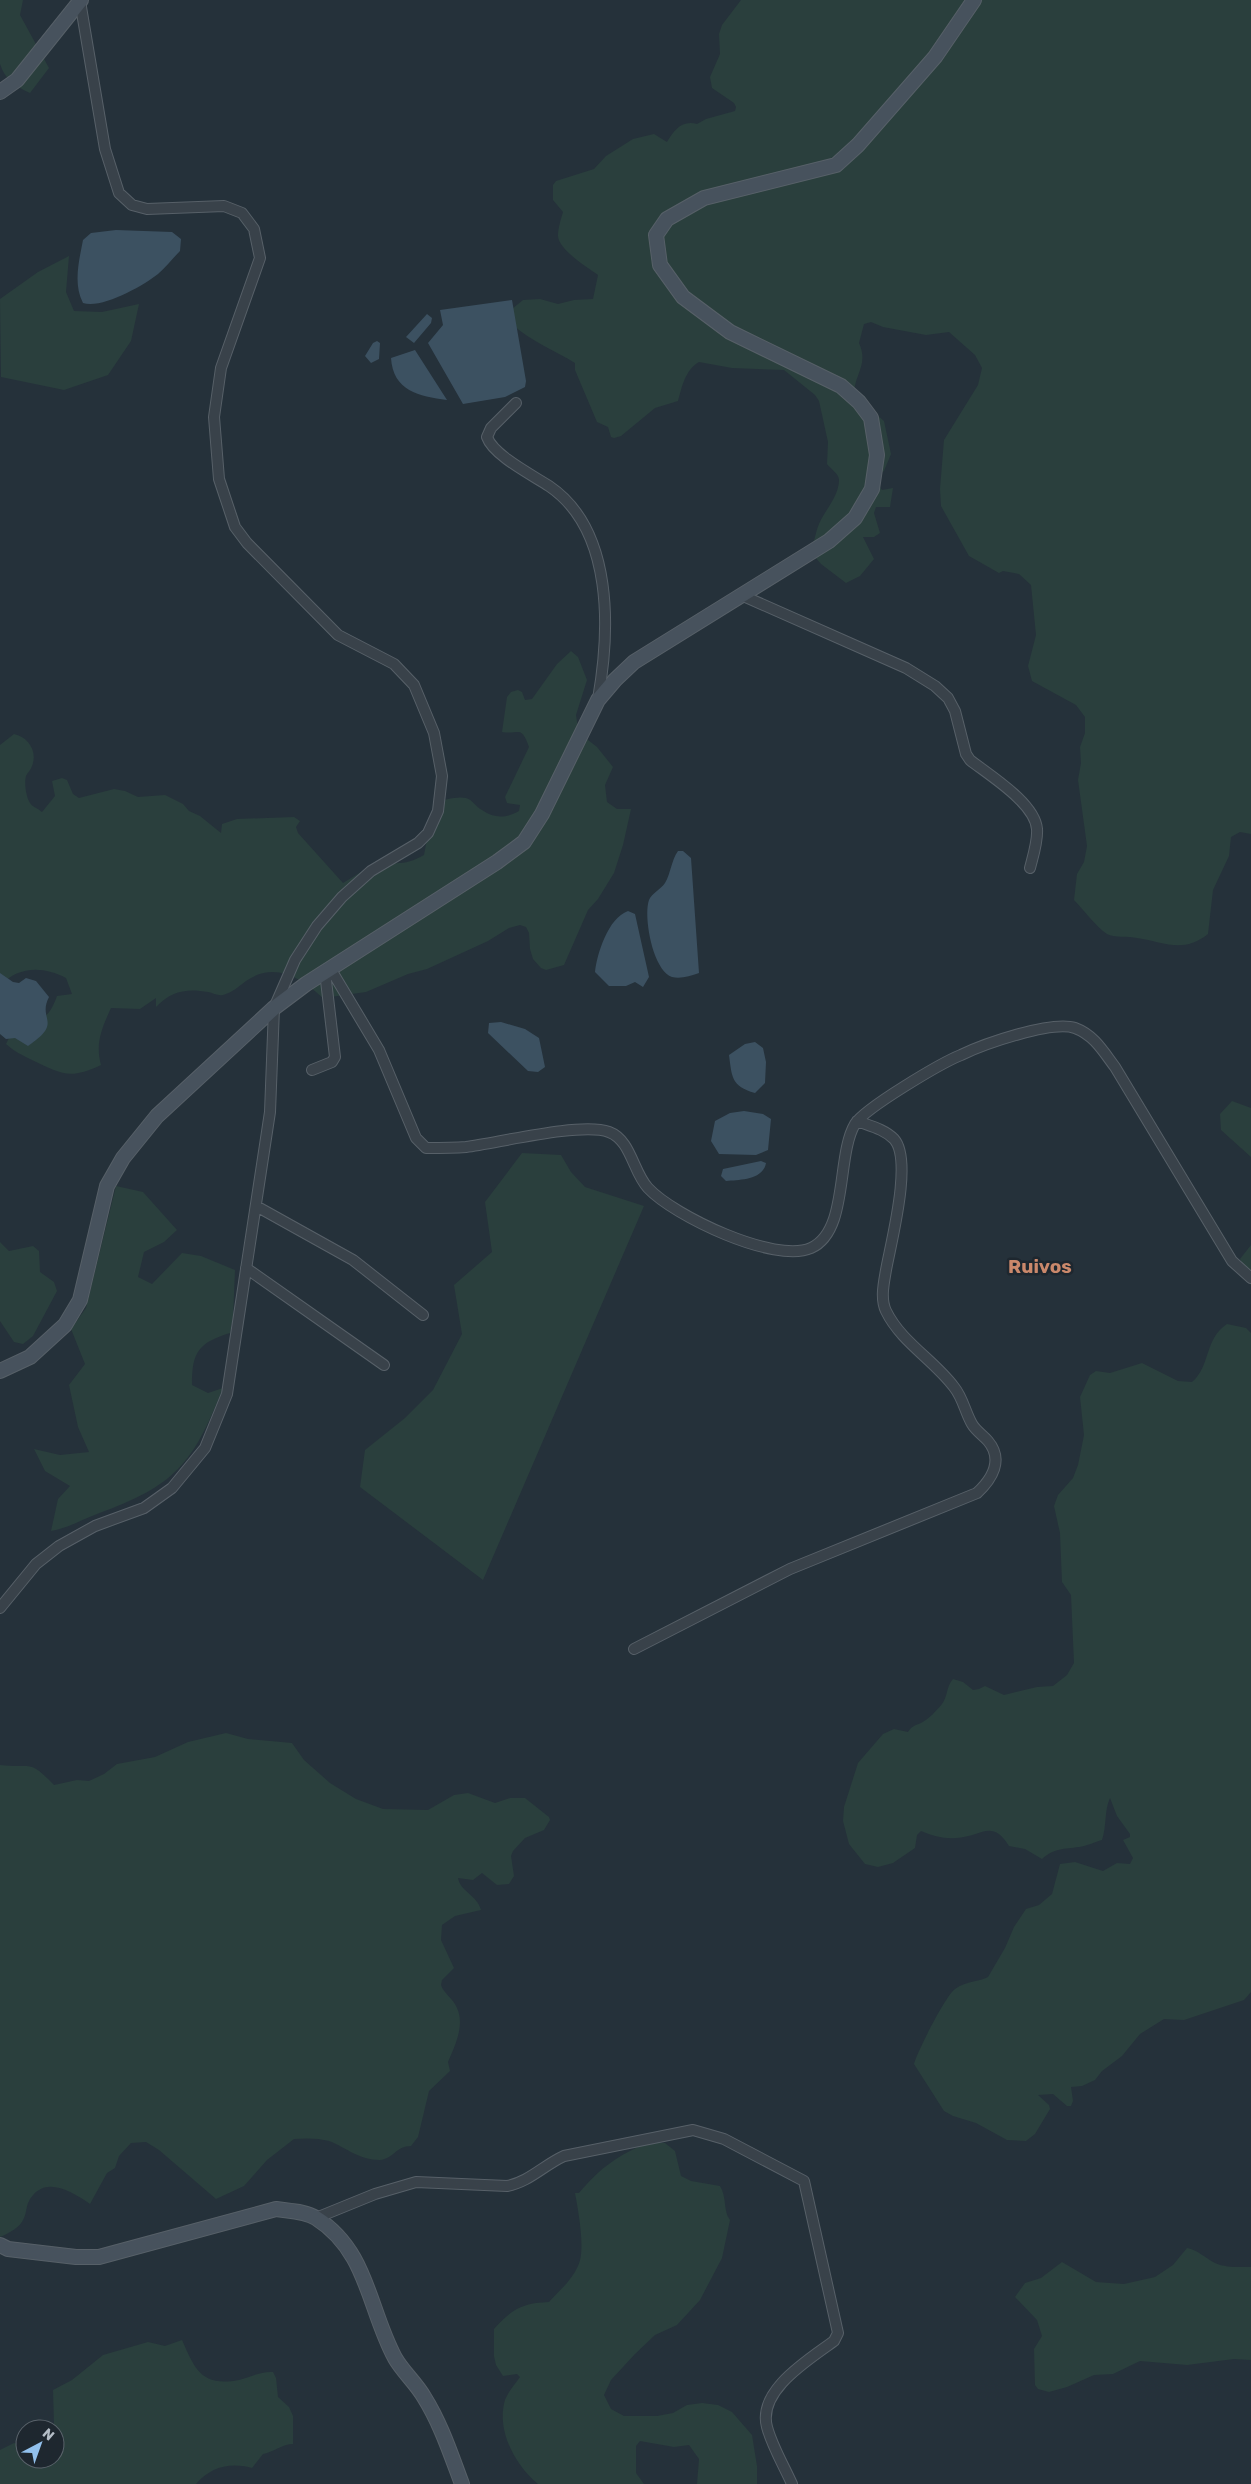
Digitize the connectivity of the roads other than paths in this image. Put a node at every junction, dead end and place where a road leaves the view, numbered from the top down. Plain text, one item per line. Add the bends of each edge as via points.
1 (81, 0) edge
2 (974, 0) edge
3 (0, 92) edge
4 (516, 403) dead end
5 (741, 595) junction
6 (598, 700) junction
7 (1030, 868) dead end
8 (328, 970) junction
9 (274, 1008) junction
10 (312, 1070) dead end
11 (857, 1121) junction
12 (256, 1206) junction
13 (246, 1268) junction
14 (1251, 1278) edge
15 (423, 1315) dead end
16 (384, 1365) dead end
17 (0, 1371) edge
18 (0, 1608) edge
19 (634, 1649) dead end
20 (316, 2218) junction
21 (0, 2245) edge
22 (462, 2484) edge
23 (792, 2484) edge

1 - 3 street via 17,80
1 - 9 street via 105,149 119,193 132,205 147,209 224,206 242,213 254,229 260,258 221,368 214,417 219,478 236,527 247,543 338,635 394,664 414,685 434,733 442,776 438,811 428,833 418,843 371,871 323,918 296,960
2 - 5 street via 935,57 858,145 836,165 704,198 667,220 656,235 660,265 682,297 730,332 840,386 859,402 871,418 877,455 872,489 856,518 829,541
4 - 6 street via 491,428 487,437 495,450 554,490 578,517 592,541 600,566 606,647
5 - 6 street via 634,662
5 - 7 street via 906,668 948,698 955,711 966,754 1020,800 1036,821 1038,831
6 - 8 street via 542,814 524,842
8 - 9 street
8 - 10 street via 335,1057 332,1062
8 - 11 street via 380,1050 416,1138 426,1148 464,1147 589,1129 610,1132 623,1142 646,1187 662,1201 700,1222 758,1247 792,1253 813,1247 827,1233 838,1208 845,1152
9 - 12 street via 270,1112
9 - 17 street via 157,1116 123,1158 107,1186 80,1300 65,1324 30,1357
11 - 14 street via 870,1108 960,1055 1034,1029 1073,1027 1093,1038 1115,1067 1232,1261
11 - 19 street via 882,1130 895,1140 901,1155 903,1176 884,1286 885,1309 896,1327 954,1386 973,1426 989,1442 996,1469 977,1493 790,1569
12 - 13 street
12 - 15 street via 353,1260
13 - 16 street
13 - 18 street via 227,1394 205,1448 172,1488 144,1508 95,1526 59,1546 36,1564
20 - 21 street via 301,2212 276,2209 99,2257 8,2249
20 - 22 street via 347,2245 357,2260 396,2359 439,2424
20 - 23 street via 375,2194 416,2182 520,2184 564,2156 693,2130 724,2139 804,2181 838,2333 834,2341 792,2371 778,2387 767,2408 766,2426

